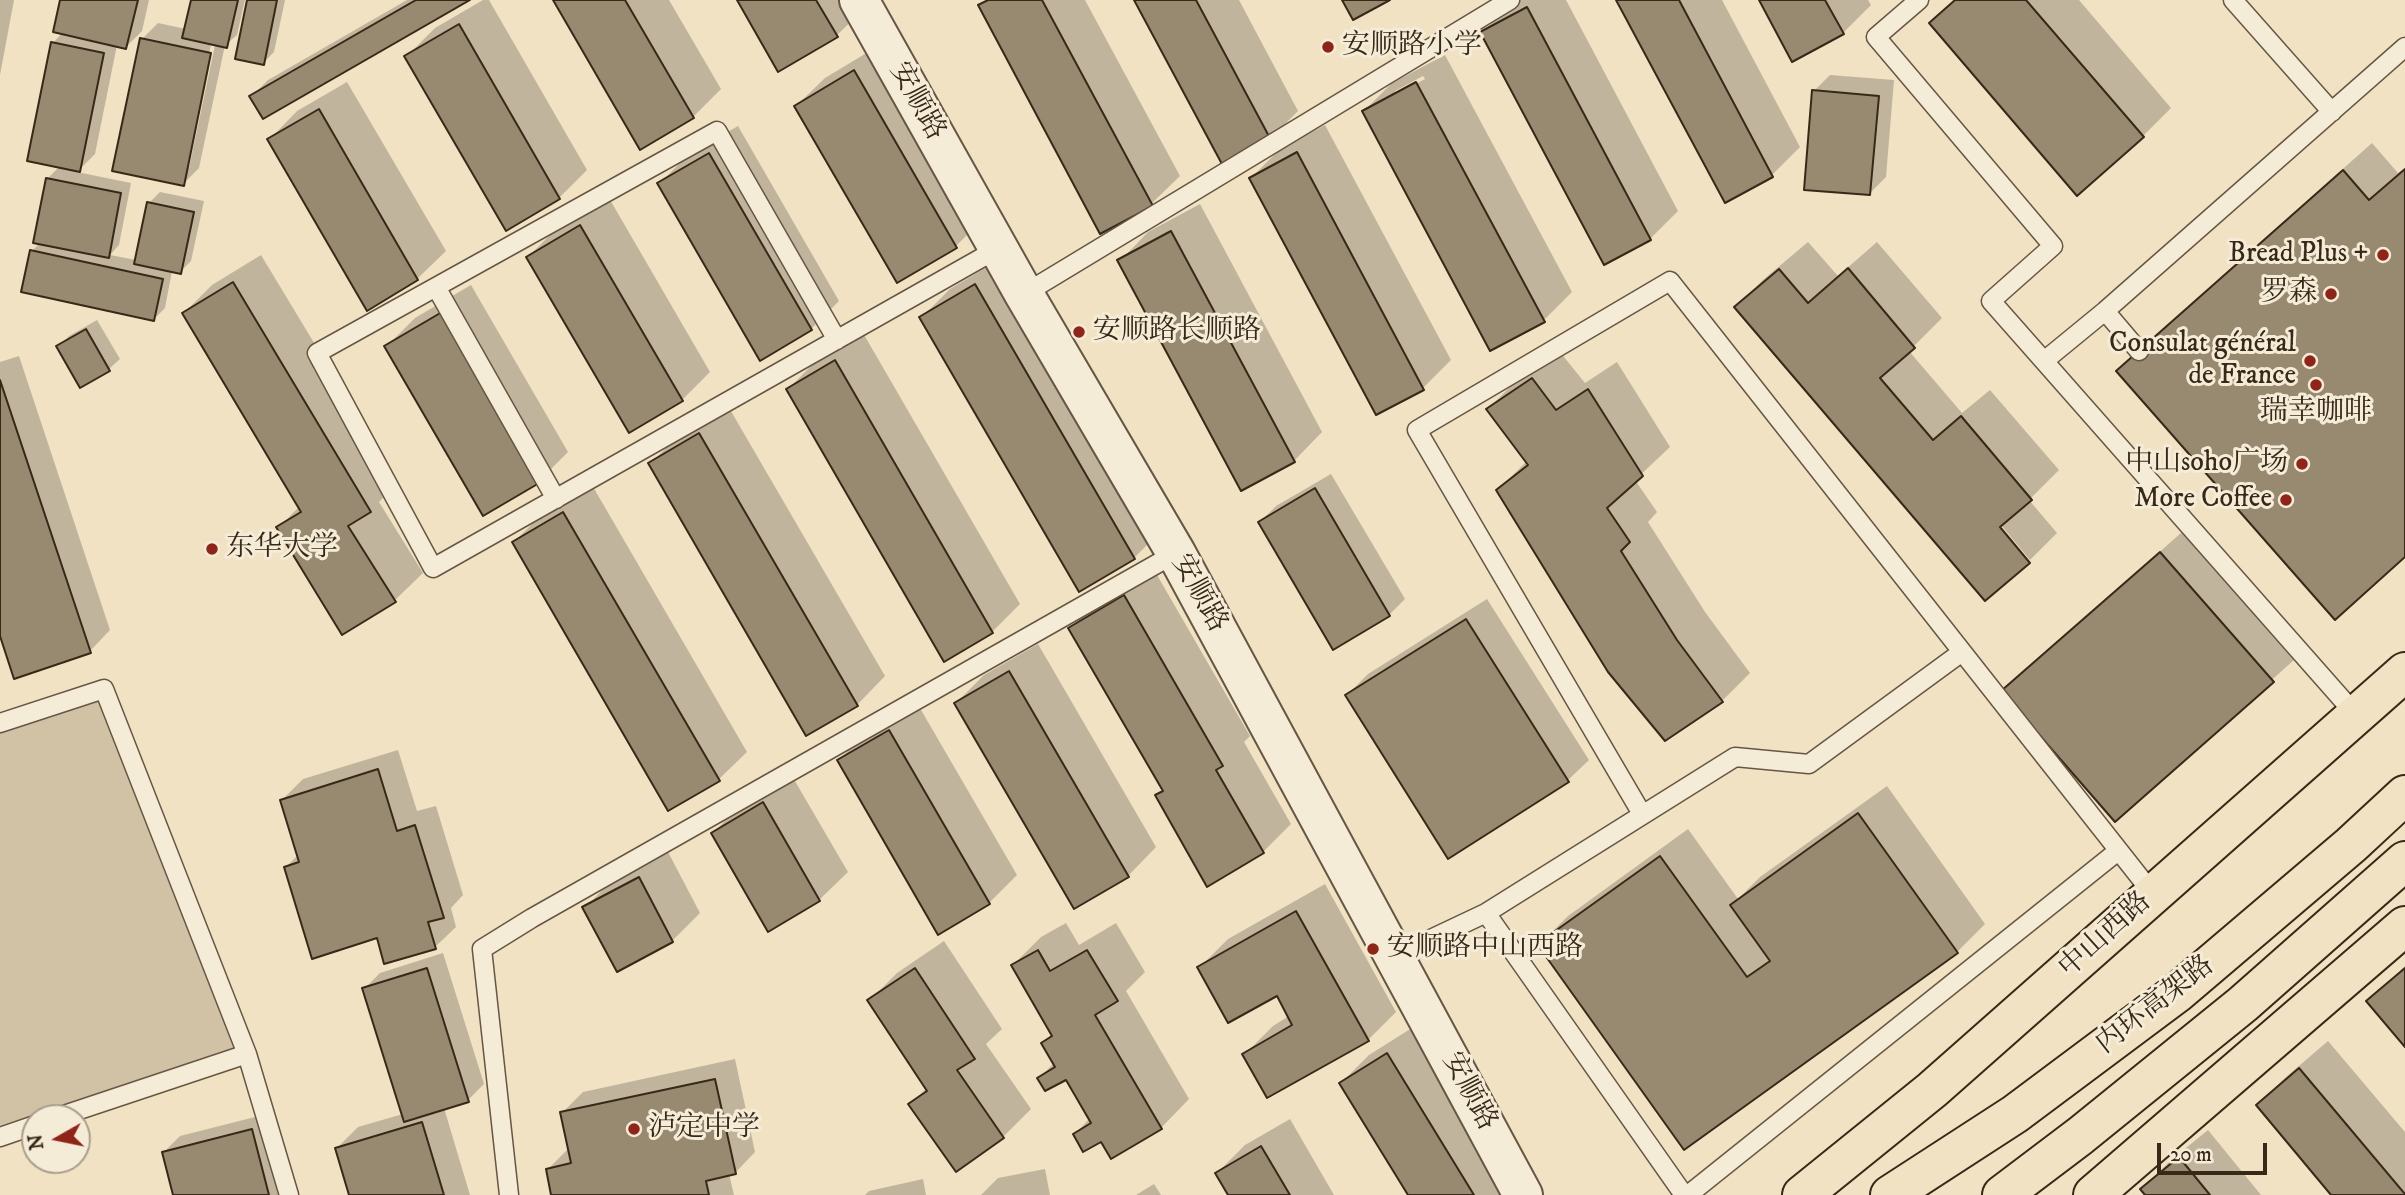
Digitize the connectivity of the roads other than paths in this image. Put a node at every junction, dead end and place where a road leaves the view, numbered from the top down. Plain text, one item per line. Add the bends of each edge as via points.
1 (859, 0) edge
2 (1510, 0) edge
3 (1919, 0) edge
4 (2233, 0) edge
5 (2405, 47) edge
6 (2332, 112) junction
7 (999, 248) junction
8 (436, 287) junction
9 (1024, 294) junction
10 (2105, 312) junction
11 (837, 340) junction
12 (2139, 351) dead end
13 (2044, 361) junction
14 (556, 499) junction
15 (1176, 553) junction
16 (1962, 652) junction
17 (2405, 672) edge
18 (2356, 715) junction
19 (0, 723) edge
20 (2405, 796) edge
21 (1642, 814) junction
22 (2118, 850) junction
23 (2405, 861) edge
24 (2153, 894) junction
25 (1486, 914) junction
26 (2405, 926) edge
27 (1395, 957) junction
28 (247, 1054) junction
29 (91, 1106) edge
30 (2015, 1114) junction
31 (21, 1129) edge
32 (0, 1136) edge
33 (289, 1195) edge
34 (509, 1195) edge
35 (1523, 1195) edge
36 (1686, 1195) edge
37 (1802, 1195) edge
38 (1868, 1195) edge
39 (1890, 1195) edge
40 (2002, 1195) edge
41 (2093, 1195) edge

1 - 7 street, 安顺路
2 - 9 lane
3 - 13 lane via 1876,37 2053,246 1990,301
4 - 6 lane
5 - 6 lane
6 - 10 lane
7 - 9 street, 安顺路
7 - 11 lane
8 - 11 lane via 717,131
8 - 14 lane
8 - 14 lane via 317,353 433,568
9 - 15 street, 安顺路
10 - 12 lane
10 - 13 lane
11 - 14 lane
13 - 18 lane
15 - 27 street, 安顺路
15 - 34 lane via 482,949
16 - 21 lane via 1809,764 1735,757
16 - 21 lane via 1670,281 1417,430
16 - 22 lane
17 - 18 main road, 中山西路
18 - 24 main road, 中山西路
19 - 28 lane via 104,689
20 - 30 main road, 内环高架路 via 2177,993
21 - 25 lane
22 - 24 lane
22 - 36 lane
23 - 40 main road, 内环高架路 via 2243,1004
24 - 37 main road, 中山西路 via 1932,1090
25 - 27 lane
25 - 36 lane
26 - 41 main road
27 - 35 street, 安顺路
28 - 29 lane
28 - 33 lane
30 - 38 main road
30 - 39 main road, 内环高架路
31 - 32 lane

